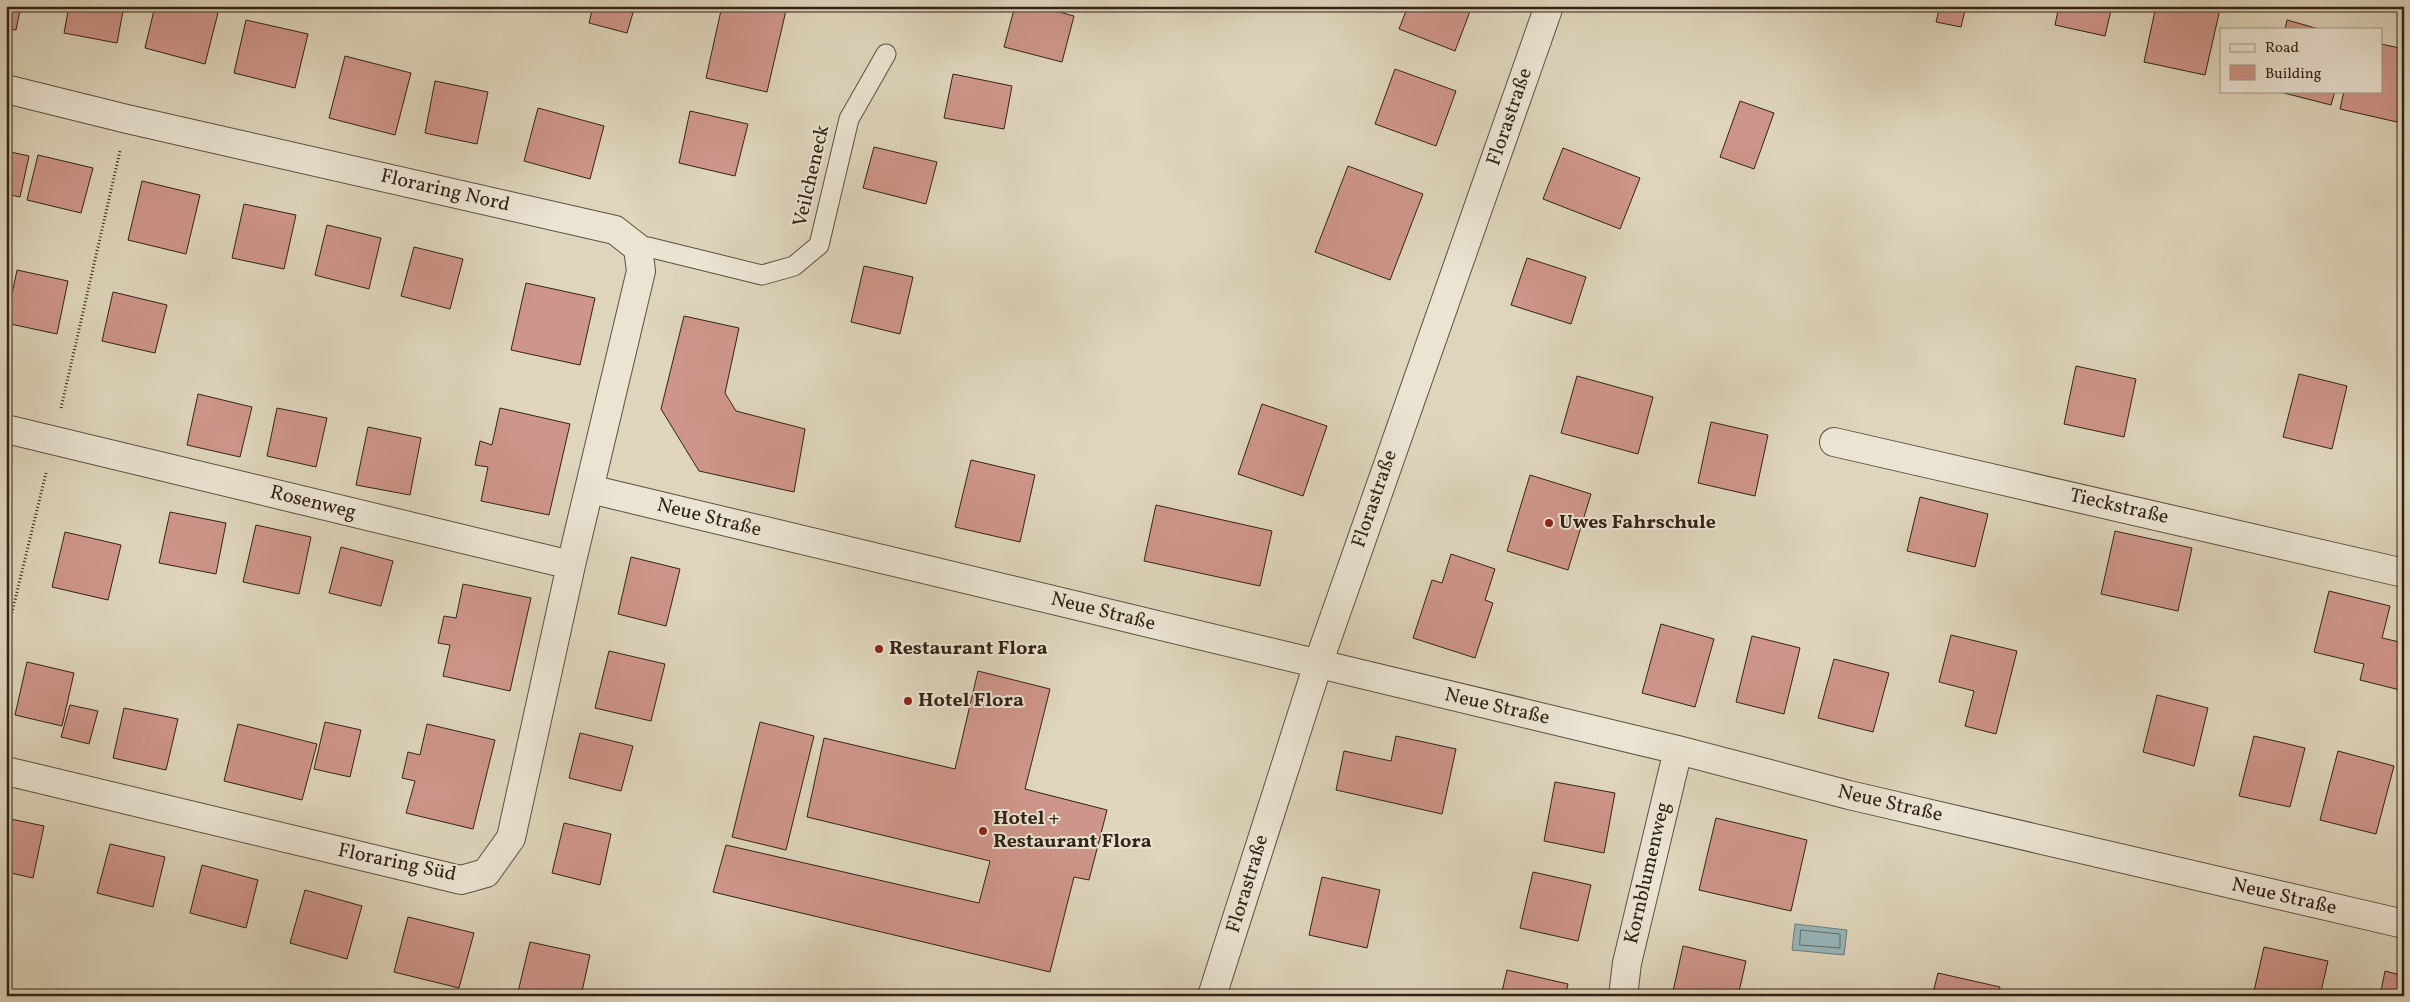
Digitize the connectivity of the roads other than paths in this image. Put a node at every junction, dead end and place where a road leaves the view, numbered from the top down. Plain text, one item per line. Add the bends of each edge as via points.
1 (1549, 6) edge
2 (886, 54) dead end
3 (6, 89) edge
4 (638, 248) junction
5 (6, 429) edge
6 (1834, 442) dead end
7 (590, 489) junction
8 (571, 565) junction
9 (2404, 573) edge
10 (1318, 664) junction
11 (1678, 750) junction
12 (6, 771) edge
13 (2404, 924) edge
14 (1212, 996) edge
15 (1623, 996) edge

1 - 10 street, Florastraße
2 - 4 lane, Veilcheneck via 849,119 819,245 794,266 762,275 648,247
3 - 4 street, Floraring Nord via 615,230
4 - 7 street via 641,271
5 - 8 street, Rosenweg
6 - 9 street, Tieckstraße
7 - 8 street, Floraring Süd
7 - 10 street, Neue Straße
8 - 12 street, Floraring Süd via 511,838 486,873 461,880
10 - 11 street, Neue Straße
10 - 14 street, Florastraße
11 - 13 street, Neue Straße via 1849,795
11 - 15 street, Kornblumenweg via 1627,963

